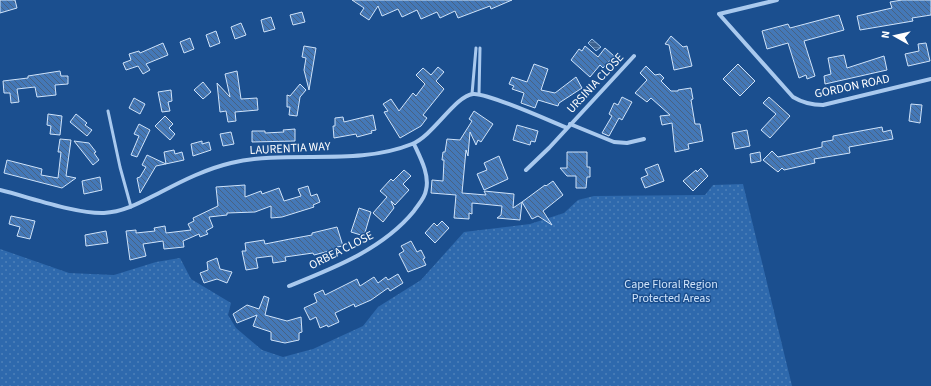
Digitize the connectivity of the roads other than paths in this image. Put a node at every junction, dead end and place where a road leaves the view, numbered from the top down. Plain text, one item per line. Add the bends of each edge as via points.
1 (777, 0) edge
2 (476, 48) dead end
3 (480, 48) dead end
4 (634, 56) dead end
5 (931, 79) edge
6 (472, 94) junction
7 (479, 94) junction
8 (108, 111) dead end
9 (568, 126) junction
10 (644, 139) dead end
11 (414, 144) junction
12 (526, 170) dead end
13 (0, 190) edge
14 (131, 207) junction
15 (289, 286) dead end

1 - 5 street, GORDON ROAD via 719,14 793,97 802,103 823,105
2 - 6 lane
3 - 7 lane
4 - 9 street, URSINIA CLOSE
6 - 7 street
6 - 11 street, LAURENTIA WAY via 459,101 434,128
7 - 9 street
8 - 14 lane
9 - 10 street via 614,142 627,143
9 - 12 street, URSINIA CLOSE
11 - 14 street, LAURENTIA WAY via 374,155 233,162 195,175
11 - 15 street, ORBEA CLOSE via 422,162 427,187 423,198 408,218 374,247
13 - 14 street, LAURENTIA WAY via 87,212 105,213

